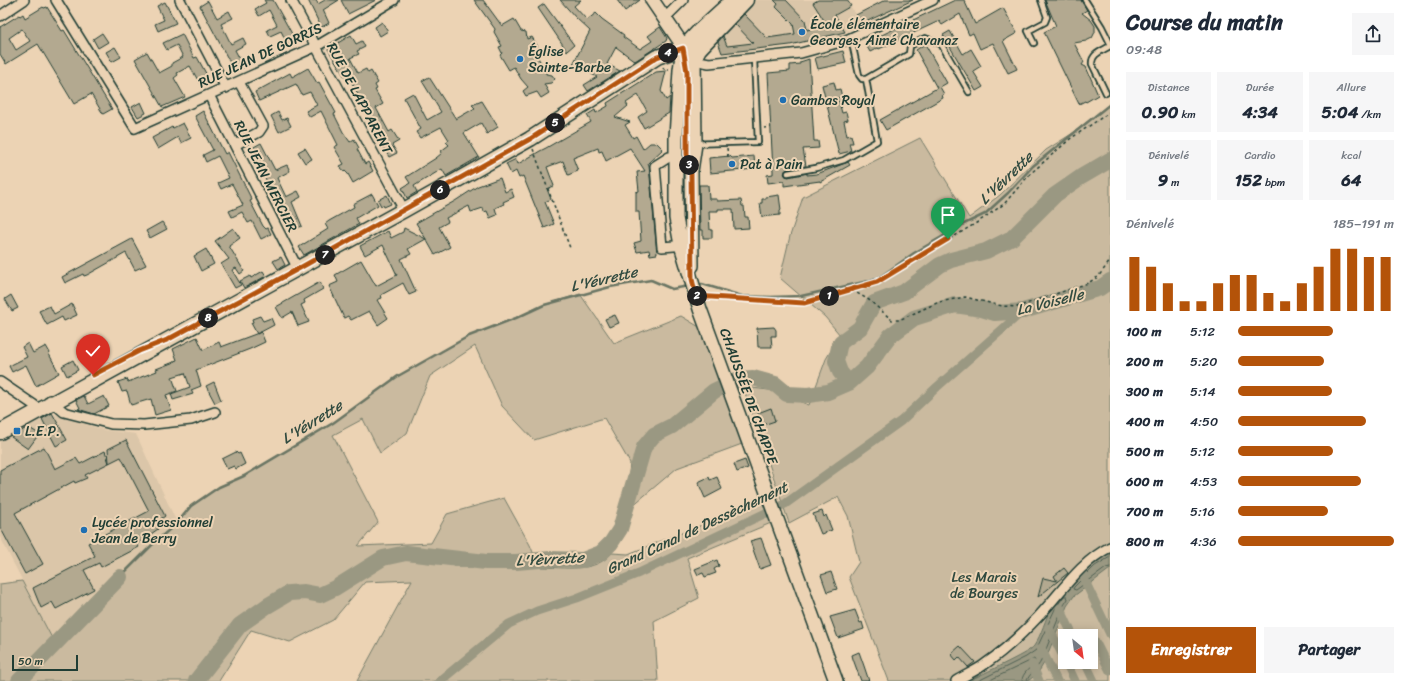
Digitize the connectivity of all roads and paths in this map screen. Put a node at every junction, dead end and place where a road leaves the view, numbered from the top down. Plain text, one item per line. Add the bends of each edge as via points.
1 (24, 0) edge
2 (56, 0) edge
3 (180, 0) edge
4 (291, 0) edge
5 (394, 0) edge
6 (652, 0) edge
7 (683, 0) edge
8 (933, 0) edge
9 (1041, 0) edge
10 (1085, 0) edge
11 (742, 1) edge
12 (0, 16) edge
13 (665, 18) junction
14 (851, 38) junction
15 (1034, 42) dead end
16 (1110, 45) edge
17 (317, 46) junction
18 (683, 48) junction
19 (697, 54) junction
20 (754, 59) junction
21 (663, 67) dead end
22 (673, 73) dead end
23 (866, 79) junction
24 (239, 82) junction
25 (226, 88) junction
26 (969, 92) dead end
27 (1106, 93) dead end
28 (209, 95) junction
29 (1110, 112) edge
30 (530, 139) junction
31 (691, 144) junction
32 (235, 145) junction
33 (676, 157) junction
34 (788, 173) dead end
35 (404, 210) junction
36 (686, 245) junction
37 (570, 248) dead end
38 (1110, 261) edge
39 (298, 269) junction
40 (852, 290) junction
41 (696, 296) junction
42 (0, 382) edge
43 (44, 404) junction
44 (215, 412) dead end
45 (0, 422) edge
46 (0, 432) edge
47 (1110, 547) edge
48 (836, 681) edge
49 (956, 681) edge

1 - 12 street
2 - 28 street, RUE JEAN DE GORRIS via 135,128
3 - 25 street
4 - 17 street, RUE DE LAPPARENT
5 - 17 street, RUE JEAN DE GORRIS
6 - 13 main road
7 - 13 street
8 - 14 street
9 - 15 lane via 1047,17 1045,22 1028,31
10 - 16 lane
11 - 18 main road via 699,31
11 - 19 main road
13 - 18 main road
14 - 20 street via 801,53
14 - 23 lane via 859,75
16 - 27 lane via 1092,60
17 - 24 street, RUE JEAN DE GORRIS
17 - 35 street, RUE DE LAPPARENT
18 - 19 main road
18 - 30 main road via 657,57
18 - 31 main road, CHAUSSÉE DE CHAPPE
18 - 33 main road, CHAUSSÉE DE CHAPPE
19 - 20 street via 709,63
19 - 31 main road, CHAUSSÉE DE CHAPPE
20 - 31 lane via 758,142
21 - 22 path
23 - 26 lane via 910,54 910,46 925,38 941,44
23 - 34 lane via 877,141 844,160
24 - 25 street, RUE JEAN DE GORRIS
24 - 32 street via 263,126 260,132
25 - 28 street, RUE JEAN DE GORRIS
28 - 32 street, RUE JEAN MERCIER
29 - 40 path via 1070,139 1030,174 1004,204 877,282
30 - 35 main road
30 - 37 path
31 - 36 main road, CHAUSSÉE DE CHAPPE via 687,154 691,171
32 - 39 street, RUE JEAN MERCIER
33 - 36 main road, CHAUSSÉE DE CHAPPE via 676,218
33 - 36 street via 669,157 655,166 662,247
35 - 39 main road
36 - 41 main road, CHAUSSÉE DE CHAPPE
38 - 40 path via 1098,277 1088,283 1017,307 965,297 939,302 899,320 892,320 880,308
39 - 43 main road via 167,340 139,351
40 - 41 path via 804,303
41 - 48 main road, CHAUSSÉE DE CHAPPE
42 - 43 street
43 - 44 street via 111,424 137,425 191,420
43 - 45 main road
43 - 46 main road
47 - 49 street via 1098,553 1078,572 1015,639 984,665

